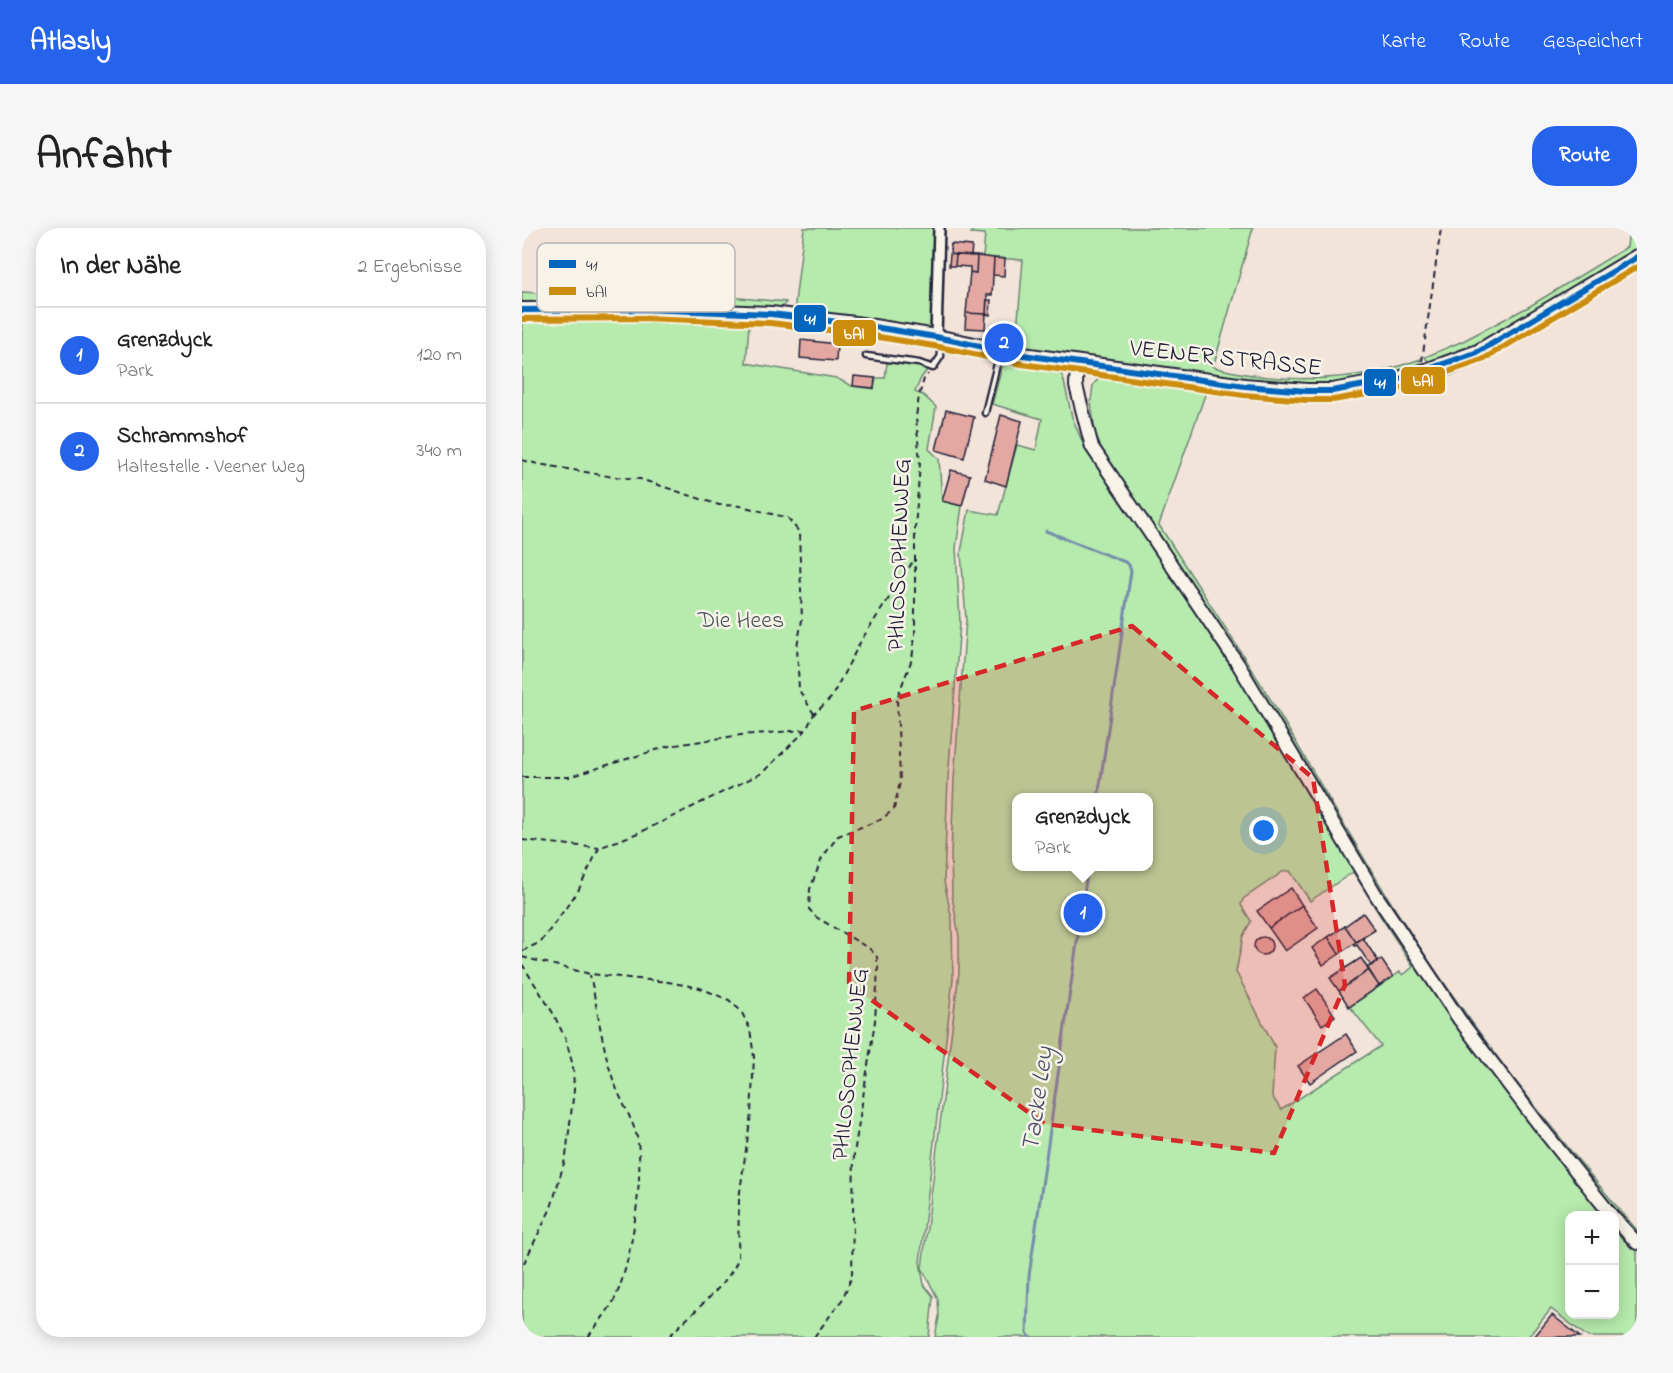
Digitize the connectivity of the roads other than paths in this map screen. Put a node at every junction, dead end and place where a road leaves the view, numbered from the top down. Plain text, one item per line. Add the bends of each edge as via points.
1 (939, 228) edge
2 (1637, 256) edge
3 (522, 310) edge
4 (537, 310) edge
5 (719, 312) edge
6 (937, 336) junction
7 (1000, 351) junction
8 (866, 356) dead end
9 (1077, 362) junction
10 (985, 413) dead end
11 (1608, 1211) edge
12 (1619, 1224) edge
13 (1637, 1243) edge

1 - 6 street
2 - 9 main road, VEENER STRASSE via 1478,352 1423,372 1362,387 1332,391 1276,389
3 - 4 main road, VEENER STRASSE
5 - 6 main road, VEENER STRASSE via 771,314
6 - 7 main road, VEENER STRASSE
6 - 8 lane via 941,356 933,368
7 - 9 main road, VEENER STRASSE
7 - 10 lane
9 - 11 street via 1076,386 1092,447 1238,664 1376,895 1459,1019
12 - 13 street

